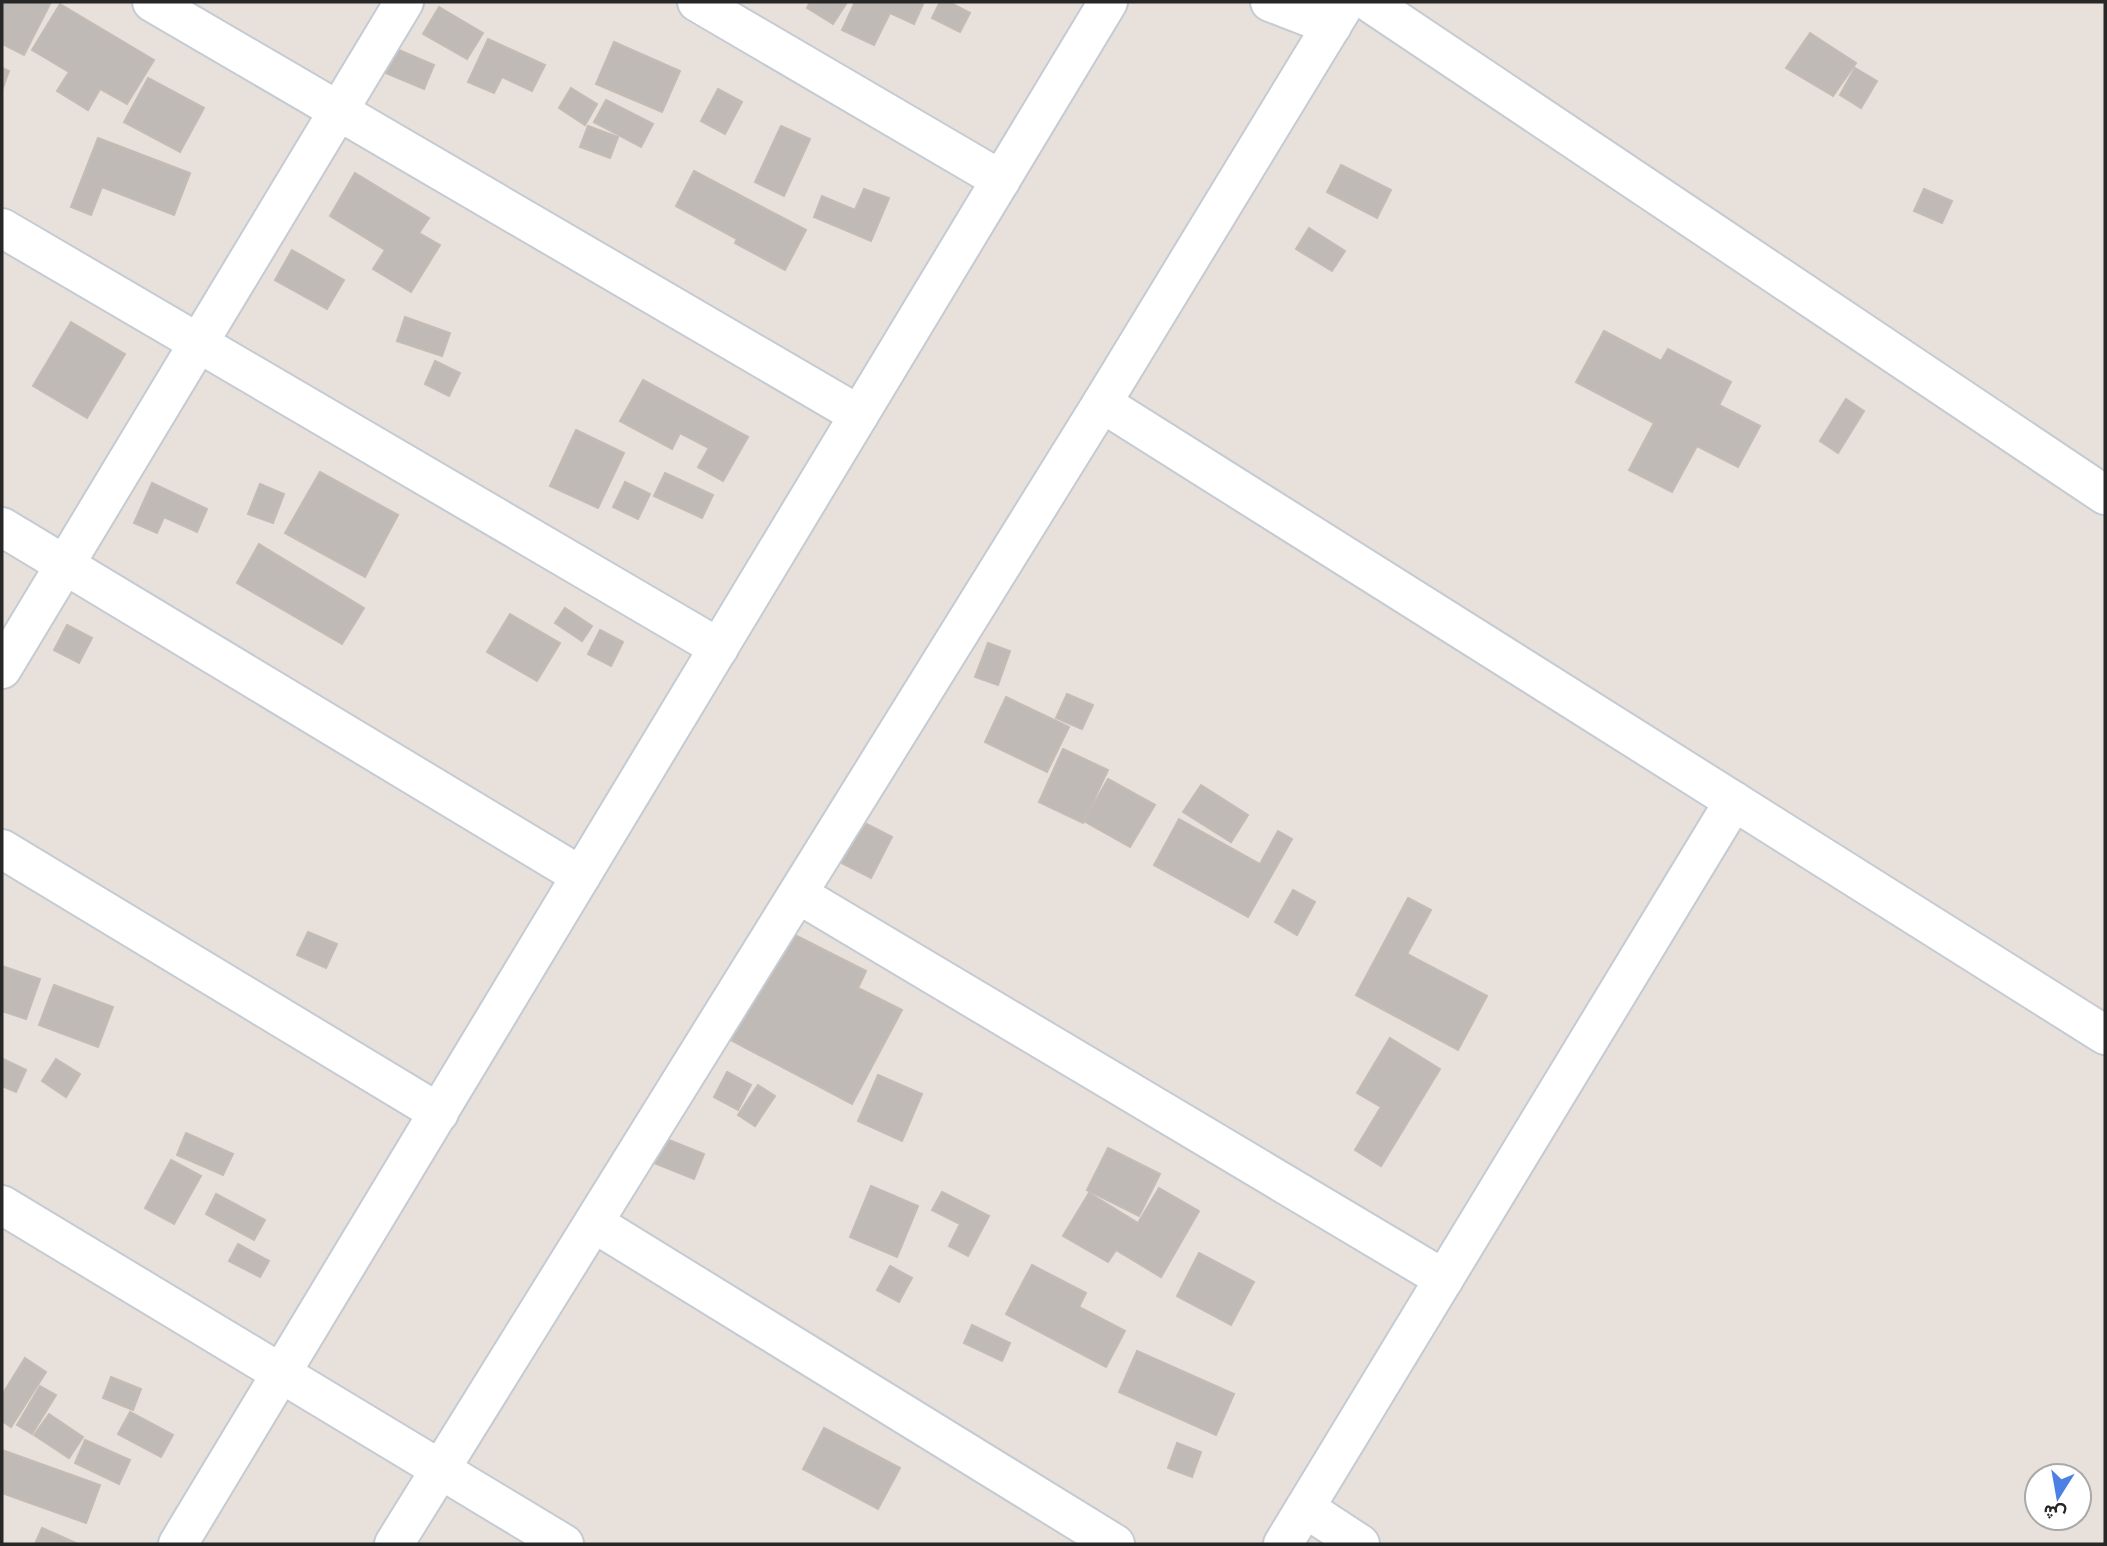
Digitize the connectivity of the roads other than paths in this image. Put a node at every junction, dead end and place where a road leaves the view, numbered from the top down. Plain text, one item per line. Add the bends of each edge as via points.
1 (152, 2) edge
2 (404, 2) edge
3 (697, 2) edge
4 (1108, 2) edge
5 (1270, 2) edge
6 (1368, 2) edge
7 (1339, 14) edge
8 (338, 110) junction
9 (1001, 180) junction
10 (2, 228) edge
11 (198, 343) junction
12 (1102, 403) junction
13 (859, 415) junction
14 (2105, 495) edge
15 (2, 527) edge
16 (65, 565) junction
17 (719, 648) junction
18 (2, 669) edge
19 (1734, 801) junction
20 (2, 849) edge
21 (581, 876) junction
22 (798, 894) junction
23 (2105, 1035) edge
24 (439, 1113) junction
25 (2, 1205) edge
26 (594, 1223) junction
27 (1444, 1279) junction
28 (280, 1376) junction
29 (440, 1471) junction
30 (1305, 1508) junction
31 (178, 1544) edge
32 (394, 1544) edge
33 (564, 1544) edge
34 (1115, 1544) edge
35 (1283, 1544) edge
36 (1360, 1544) edge

1 - 8 street
2 - 8 street
3 - 9 street
4 - 9 street
5 - 7 street
6 - 14 street
7 - 12 street
8 - 11 street
8 - 13 street
9 - 13 street
10 - 11 street
11 - 16 street
11 - 17 street
12 - 19 street
12 - 22 street
13 - 17 street
15 - 16 street
16 - 18 street
16 - 21 street
17 - 21 street
19 - 23 street
19 - 27 street
20 - 24 street
21 - 24 street
22 - 26 street
22 - 27 street
24 - 28 street
25 - 28 street
26 - 29 street
26 - 34 street
27 - 30 street
28 - 29 street
28 - 31 street
29 - 32 street
29 - 33 street
30 - 35 street
30 - 36 street

